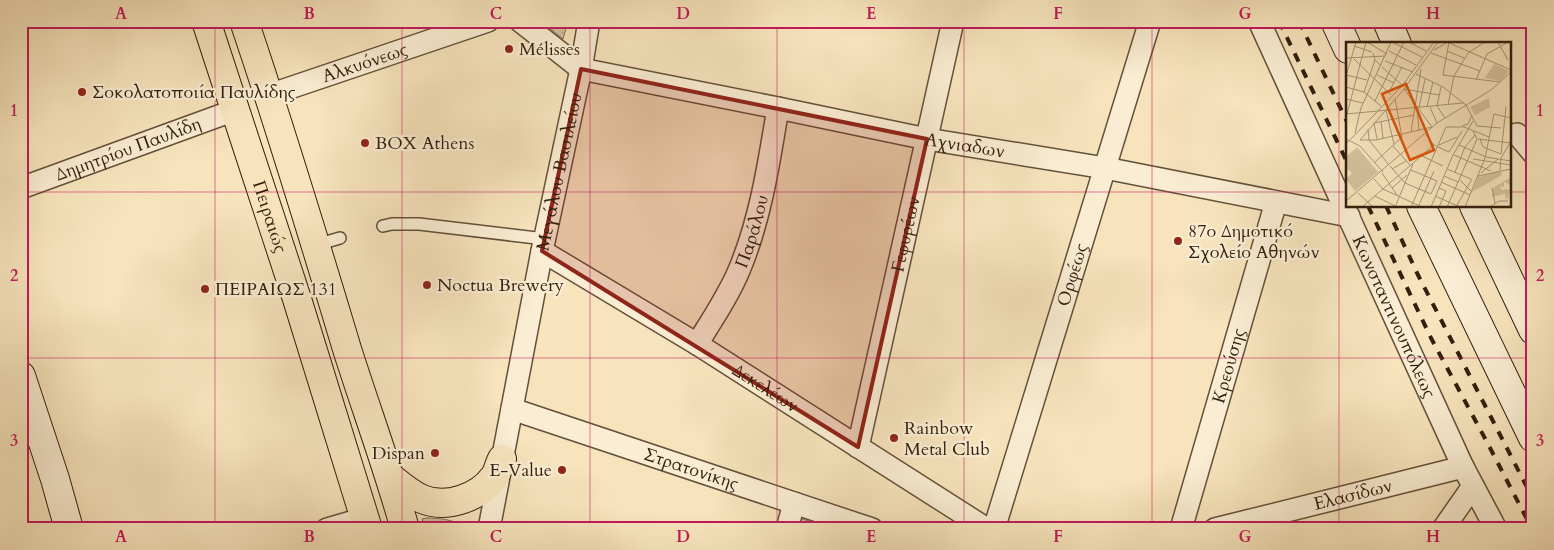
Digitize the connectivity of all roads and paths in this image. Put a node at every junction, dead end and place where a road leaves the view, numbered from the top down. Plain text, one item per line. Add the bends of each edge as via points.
1 (206, 21) edge
2 (244, 21) edge
3 (488, 21) edge
4 (520, 21) edge
5 (589, 21) edge
6 (953, 21) edge
7 (1150, 21) edge
8 (1259, 21) edge
9 (1335, 21) edge
10 (1387, 21) edge
11 (1397, 42) edge
12 (1346, 45) edge
13 (581, 69) junction
14 (269, 95) junction
15 (778, 108) junction
16 (235, 110) junction
17 (1520, 133) edge
18 (926, 139) junction
19 (1533, 154) edge
20 (1106, 168) junction
21 (21, 188) edge
22 (1276, 202) junction
23 (1422, 208) edge
24 (1475, 208) edge
25 (1349, 216) junction
26 (383, 226) dead end
27 (544, 245) junction
28 (1533, 330) edge
29 (697, 344) junction
30 (21, 376) edge
31 (512, 409) junction
32 (1533, 438) edge
33 (858, 447) junction
34 (502, 459) junction
35 (1468, 476) junction
36 (390, 477) junction
37 (794, 503) junction
38 (367, 524) edge
39 (68, 529) edge
40 (328, 529) edge
41 (405, 529) edge
42 (489, 529) edge
43 (787, 529) edge
44 (872, 529) edge
45 (987, 529) edge
46 (994, 529) edge
47 (1181, 529) edge
48 (1215, 529) edge
49 (1443, 529) edge
50 (1496, 529) edge

1 - 16 main road, Πειραιώς
2 - 14 main road, Πειραιώς
3 - 14 street, Αλκυόνεως
4 - 13 street
5 - 13 street, Μεγάλου Βασιλείου
6 - 18 street, Γεφυρέων
7 - 20 street, Ορφέως
8 - 25 street, Κωνσταντινουπόλεως
9 - 12 main road
10 - 11 main road
13 - 15 street, Αχνιαδων
13 - 27 street, Μεγάλου Βασιλείου
14 - 36 main road, Πειραιώς via 328,242 365,405
15 - 18 street, Αχνιαδων
15 - 29 street, Παράλου via 766,178 740,268
16 - 21 street, Δημητρίου Παυλίδη
16 - 38 main road, Πειραιώς
17 - 19 street
18 - 20 street, Αχνιαδων
18 - 33 street, Γεφυρέων
20 - 22 street, Αχνιαδων
20 - 46 street, Ορφέως
22 - 25 street, Αχνιαδων
22 - 47 street, Κρεούσης
23 - 32 main road
24 - 28 main road
25 - 35 street, Κωνσταντινουπόλεως
26 - 27 lane via 419,224
27 - 29 street, Δεκελέων
27 - 31 street, Μεγάλου Βασιλείου
29 - 33 street, Δεκελέων
30 - 39 main road via 55,478
31 - 34 street, Μεγάλου Βασιλείου
31 - 37 street, Στρατονίκης
33 - 45 street, Δεκελέων
34 - 36 main road via 494,477 483,487 472,495 444,503 422,499
34 - 42 street, Μεγάλου Βασιλείου
35 - 48 street, Ελασίδων
35 - 49 street
35 - 50 street, Κωνσταντινουπόλεως
36 - 41 main road, Πειραιώς
37 - 43 street
37 - 44 street, Στρατονίκης
38 - 40 street

